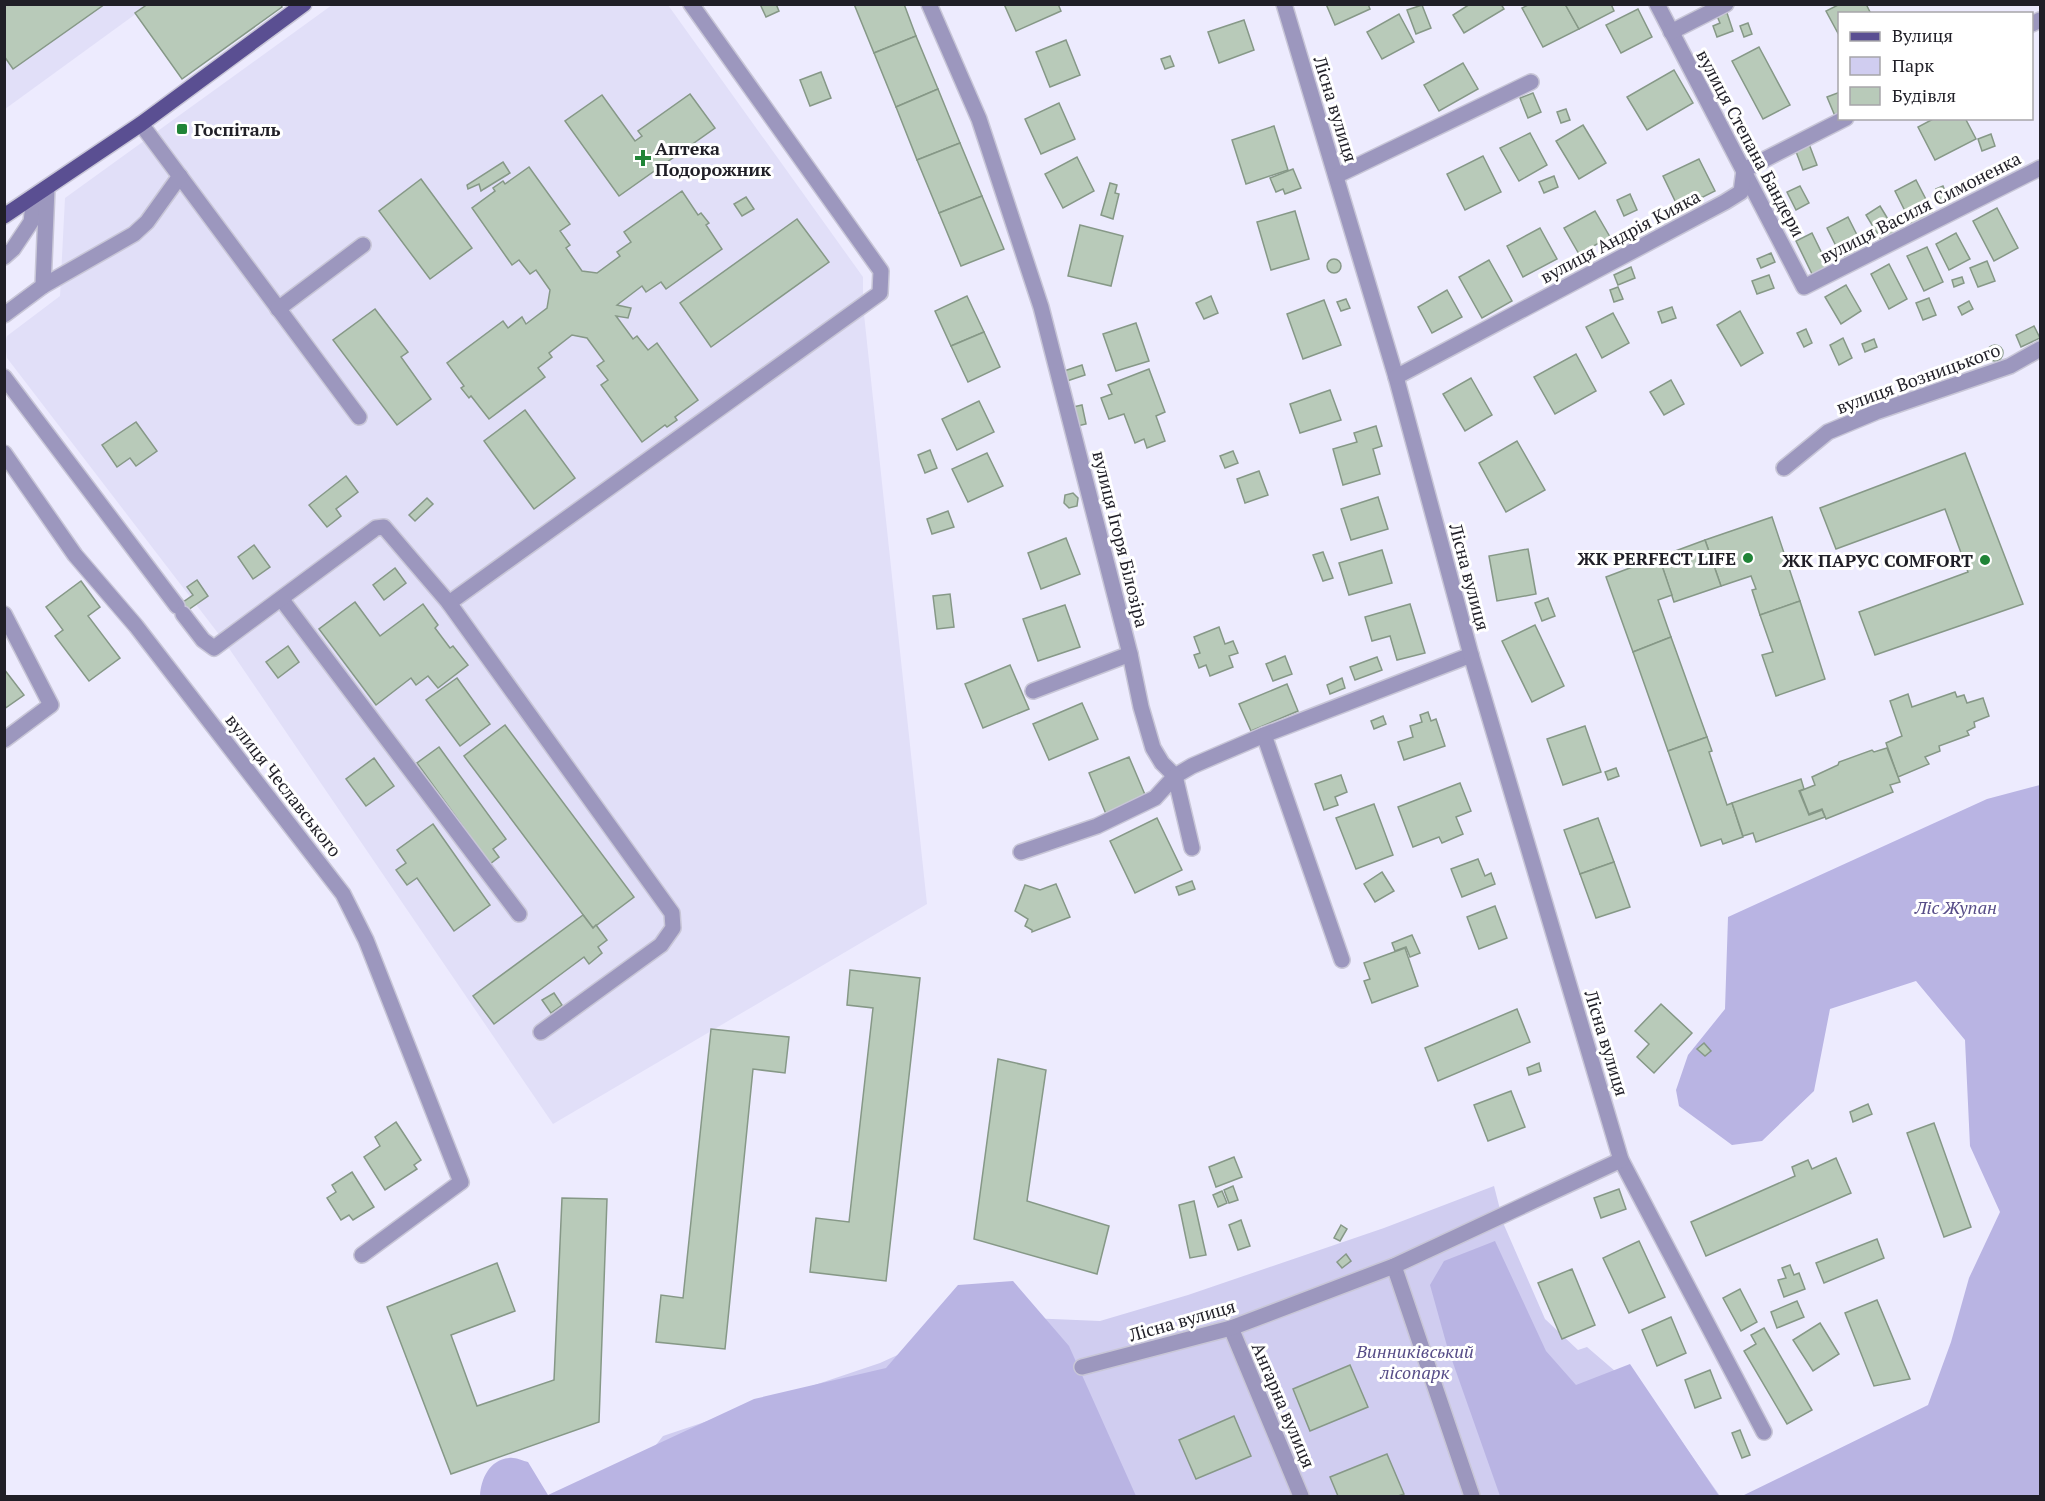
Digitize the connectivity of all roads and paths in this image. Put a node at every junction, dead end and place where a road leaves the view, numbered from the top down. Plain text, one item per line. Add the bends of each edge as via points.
1 (304, 4) edge
2 (691, 4) edge
3 (929, 4) edge
4 (1284, 4) edge
5 (1657, 4) edge
6 (1726, 4) edge
7 (1671, 32) junction
8 (1531, 82) dead end
9 (1842, 120) edge
10 (141, 124) junction
11 (2040, 168) edge
12 (1744, 170) junction
13 (180, 176) junction
14 (1336, 176) junction
15 (48, 188) junction
16 (34, 197) junction
17 (4, 216) edge
18 (363, 245) dead end
19 (4, 257) edge
20 (1817, 280) joint
21 (43, 286) junction
22 (278, 309) junction
23 (4, 315) edge
24 (2040, 349) edge
25 (4, 377) edge
26 (1396, 377) junction
27 (359, 417) dead end
28 (4, 453) edge
29 (1784, 468) dead end
30 (282, 600) junction
31 (449, 603) junction
32 (4, 614) edge
33 (1130, 654) junction
34 (1471, 655) junction
35 (1033, 691) dead end
36 (1264, 735) junction
37 (4, 740) edge
38 (1175, 776) junction
39 (1192, 848) dead end
40 (1021, 852) dead end
41 (519, 914) dead end
42 (1342, 960) dead end
43 (541, 1032) dead end
44 (1621, 1160) junction
45 (362, 1255) dead end
46 (1394, 1266) junction
47 (1231, 1328) junction
48 (1082, 1367) dead end
49 (1764, 1432) dead end
50 (1301, 1497) edge
51 (1472, 1497) edge

1 - 10 main road
2 - 31 street via 881,271 880,293
3 - 33 street, вулиця Ігоря Білозіра via 979,119 1041,307
4 - 14 street, Лісна вулиця
5 - 7 street, вулиця Степана Бандери
6 - 7 street
7 - 12 street, вулиця Степана Бандери
8 - 14 street
9 - 12 street
10 - 13 street
10 - 15 main road
11 - 20 street, вулиця Василя Симоненка
12 - 20 street, вулиця Степана Бандери via 1804,287
12 - 26 street, вулиця Андрія Кияка via 1741,192 1725,202
13 - 21 street via 134,234
13 - 22 street
14 - 26 street, Лісна вулиця
15 - 16 main road
15 - 21 street
16 - 17 main road
16 - 19 street via 31,222
18 - 22 street
21 - 23 street
22 - 27 street
24 - 29 street, вулиця Возницького via 2010,366 1828,432
25 - 30 street via 203,640 214,648
26 - 34 street, Лісна вулиця
28 - 45 street, вулиця Чеславського via 75,555 136,626 344,894 370,951 461,1182
30 - 31 street via 376,528 384,527
30 - 41 street
31 - 43 street via 672,913 673,928 662,945
32 - 37 street via 51,705
33 - 35 street
33 - 38 street, вулиця Ігоря Білозіра via 1153,748
34 - 36 street
34 - 44 street, Лісна вулиця
36 - 38 street
36 - 42 street
38 - 39 street
38 - 40 street via 1155,798 1097,826
44 - 46 street, Лісна вулиця
44 - 49 street, Лісна вулиця
46 - 47 street, Лісна вулиця
46 - 51 street
47 - 48 street, Лісна вулиця
47 - 50 street, Ангарна вулиця

